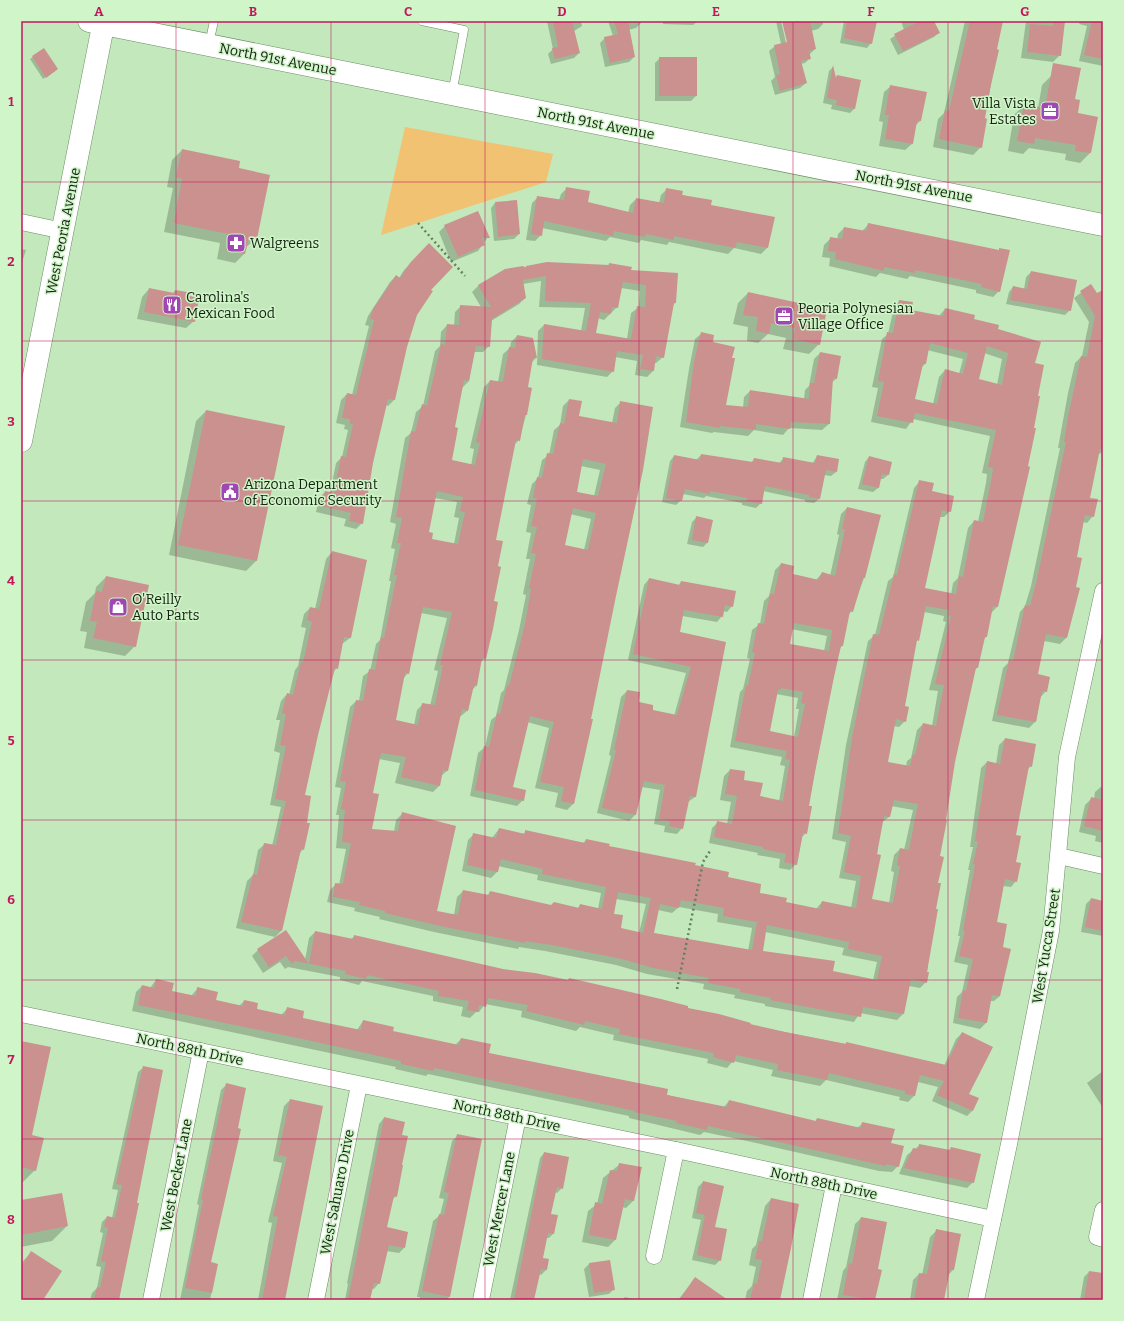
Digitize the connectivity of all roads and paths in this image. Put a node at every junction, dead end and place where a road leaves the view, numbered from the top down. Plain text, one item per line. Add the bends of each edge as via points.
1 (214, 21) edge
2 (422, 21) edge
3 (466, 21) edge
4 (99, 22) edge
5 (464, 30) junction
6 (209, 45) junction
7 (452, 94) junction
8 (21, 222) edge
9 (418, 222) dead end
10 (1103, 225) edge
11 (63, 231) junction
12 (466, 276) dead end
13 (21, 441) edge
14 (1103, 591) edge
15 (710, 851) dead end
16 (1059, 856) junction
17 (1103, 866) edge
18 (677, 990) dead end
19 (21, 1014) edge
20 (201, 1051) junction
21 (359, 1084) junction
22 (518, 1117) junction
23 (676, 1150) junction
24 (834, 1185) junction
25 (1103, 1210) edge
26 (993, 1219) junction
27 (1100, 1238) edge
28 (654, 1256) dead end
29 (151, 1300) edge
30 (316, 1300) edge
31 (481, 1300) edge
32 (811, 1300) edge
33 (976, 1300) edge

1 - 6 lane
2 - 5 lane
3 - 5 lane
4 - 6 main road, North 91st Avenue
4 - 11 main road, West Peoria Avenue
5 - 7 lane
6 - 7 main road, North 91st Avenue
7 - 10 main road, North 91st Avenue
8 - 11 street
9 - 12 path
11 - 13 main road, West Peoria Avenue
14 - 16 street, West Yucca Street via 1067,757
15 - 18 path via 703,862
16 - 17 street
16 - 26 street, West Yucca Street via 1051,931
19 - 20 street, North 88th Drive
20 - 21 street, North 88th Drive
20 - 29 street, West Becker Lane
21 - 22 street, North 88th Drive
21 - 30 street, West Sahuaro Drive
22 - 23 street, North 88th Drive
22 - 31 street, West Mercer Lane
23 - 24 street, North 88th Drive
23 - 28 street
24 - 26 street, North 88th Drive
24 - 32 street
25 - 27 street
26 - 33 street, West Yucca Street

